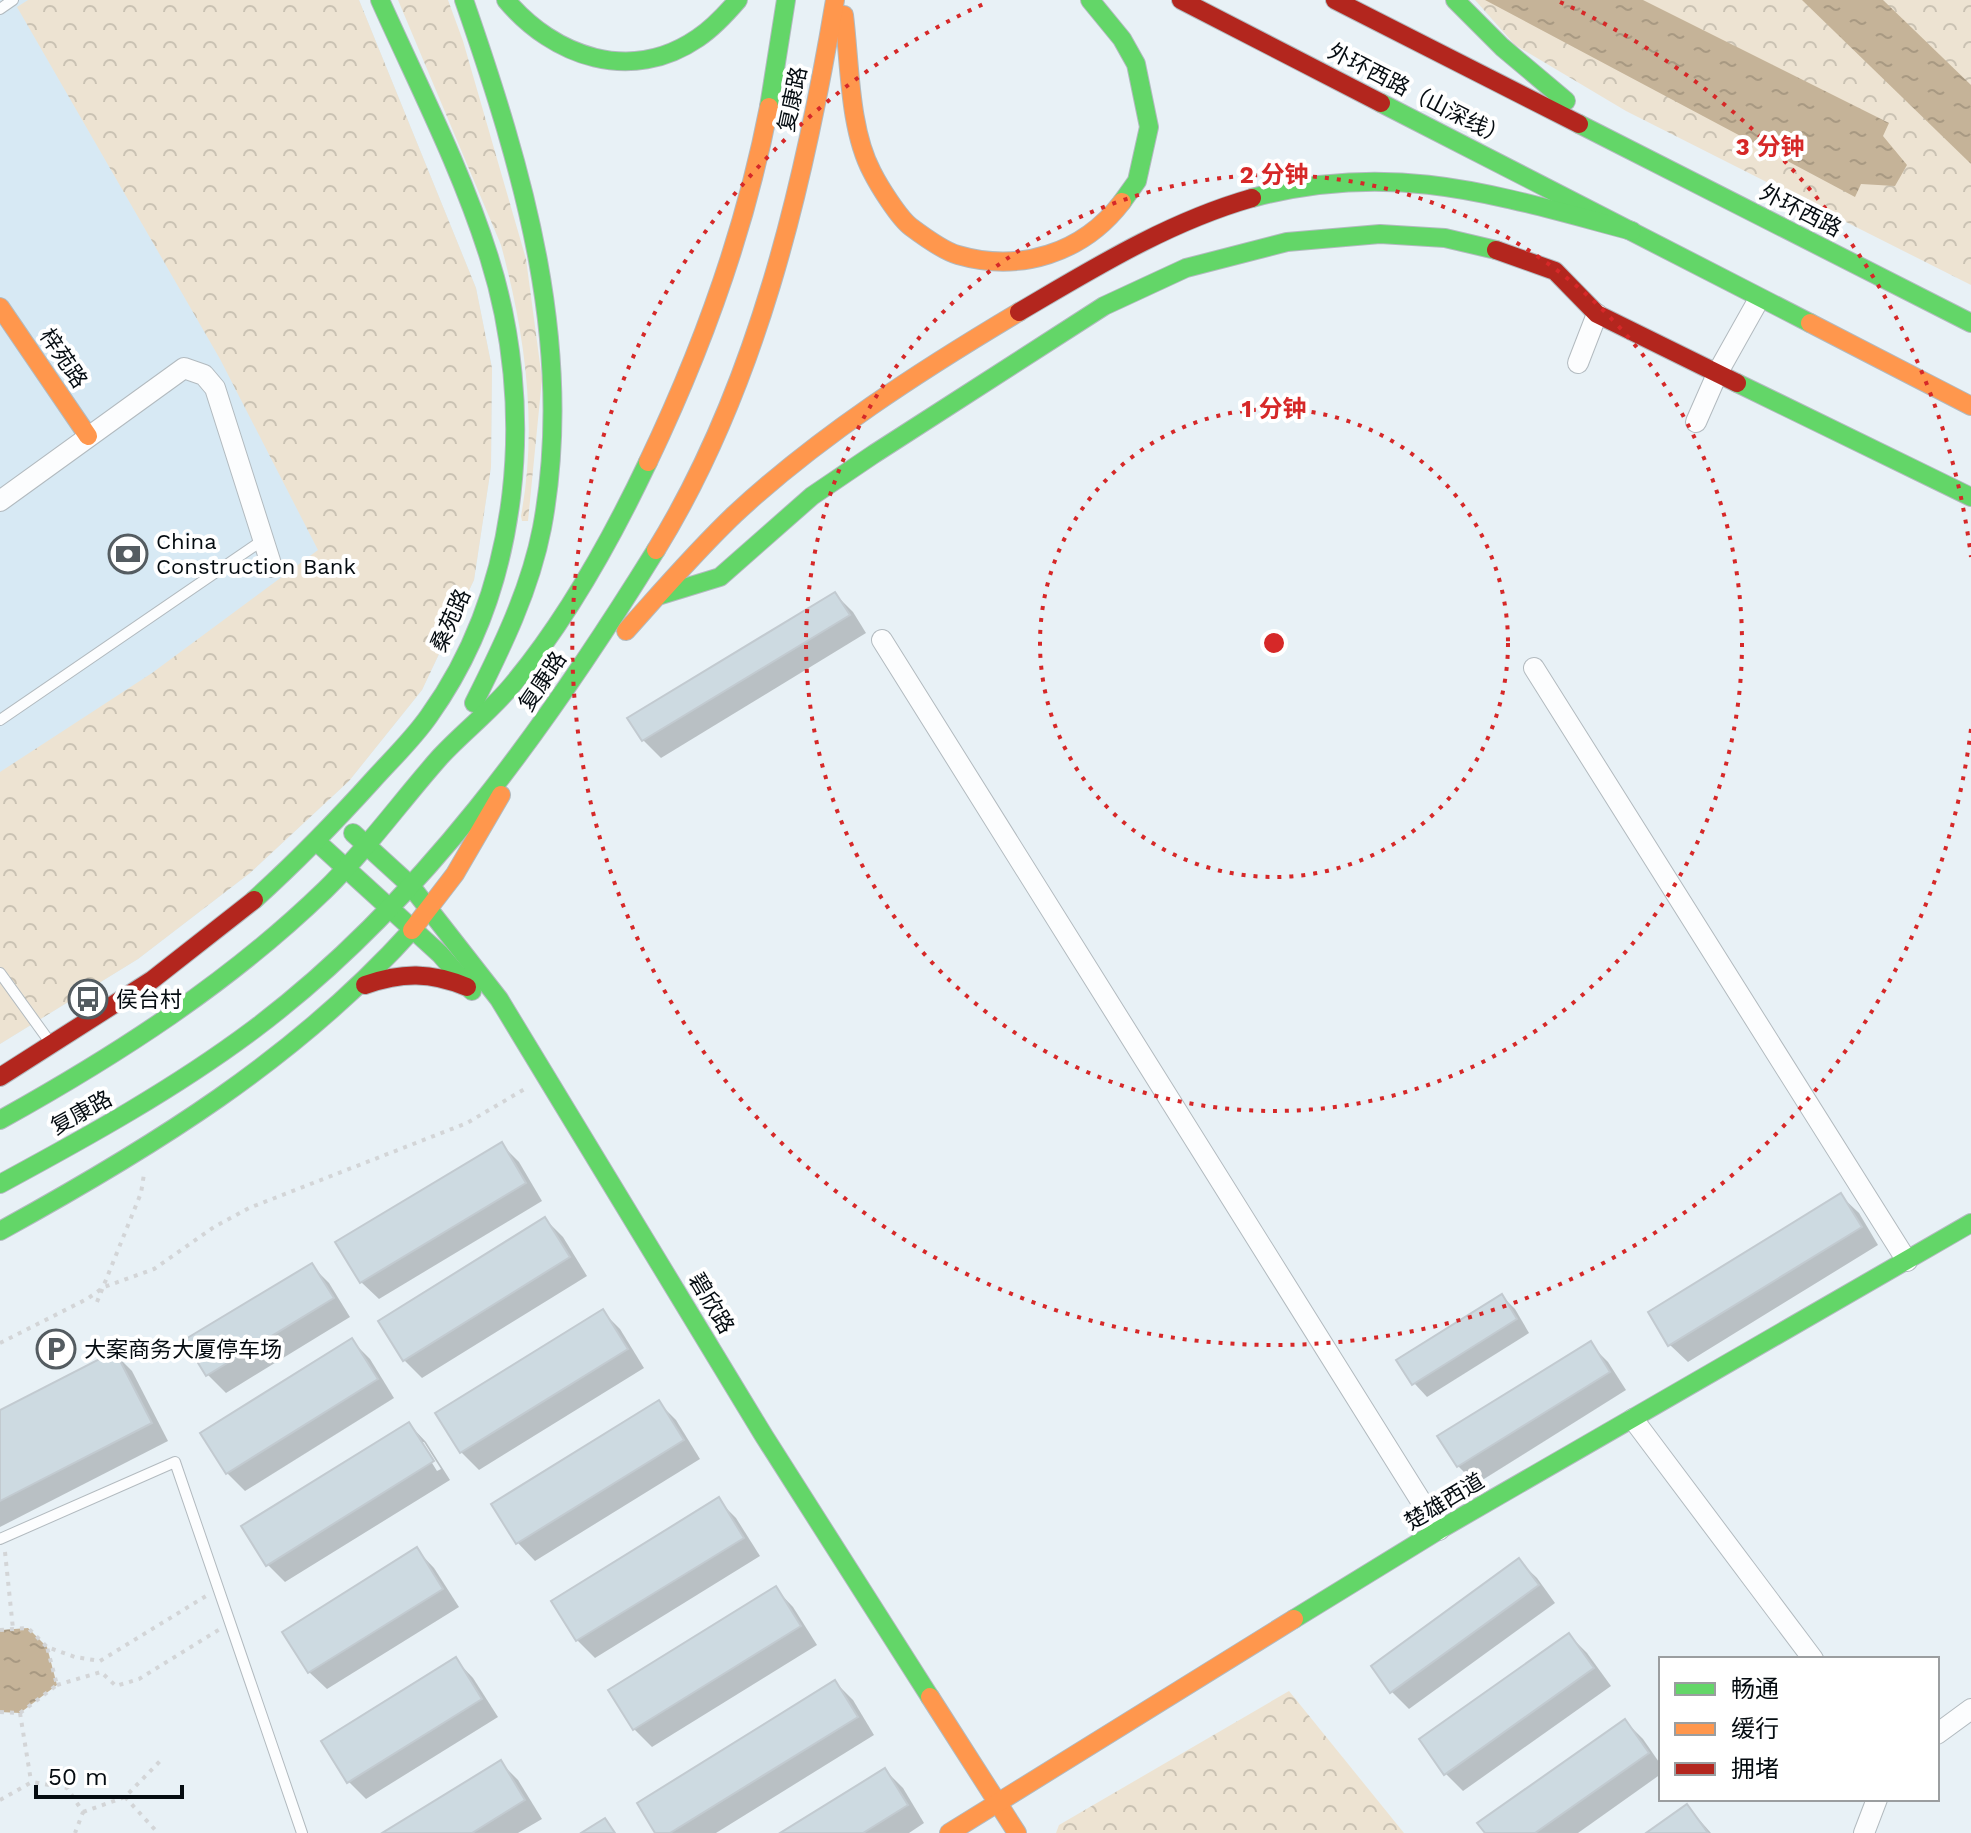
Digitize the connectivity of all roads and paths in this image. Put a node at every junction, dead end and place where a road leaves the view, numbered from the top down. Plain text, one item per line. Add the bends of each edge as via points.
1 (13, 0) edge
2 (380, 0) edge
3 (464, 0) edge
4 (506, 0) edge
5 (738, 0) edge
6 (786, 0) edge
7 (835, 0) edge
8 (842, 0) edge
9 (1090, 0) edge
10 (1181, 0) edge
11 (1335, 0) edge
12 (1455, 0) edge
13 (0, 9) edge
14 (1609, 139) junction
15 (1632, 231) junction
16 (1759, 299) junction
17 (0, 307) edge
18 (1597, 314) junction
19 (1971, 323) edge
20 (0, 327) edge
21 (1578, 363) dead end
22 (1718, 372) junction
23 (1971, 406) edge
24 (1696, 422) dead end
25 (84, 439) junction
26 (1971, 497) edge
27 (0, 501) edge
28 (263, 540) junction
29 (272, 567) dead end
30 (658, 596) junction
31 (882, 640) dead end
32 (1534, 668) dead end
33 (0, 720) edge
34 (535, 734) junction
35 (445, 752) junction
36 (338, 821) junction
37 (317, 842) junction
38 (366, 845) junction
39 (345, 868) junction
40 (410, 885) junction
41 (326, 889) junction
42 (375, 895) junction
43 (392, 904) junction
44 (247, 908) junction
45 (422, 918) junction
46 (0, 973) edge
47 (357, 989) junction
48 (471, 989) junction
49 (53, 1046) junction
50 (0, 1077) edge
51 (534, 1083) junction
52 (0, 1120) edge
53 (145, 1176) dead end
54 (0, 1184) edge
55 (1971, 1223) edge
56 (0, 1231) edge
57 (1907, 1261) junction
58 (104, 1287) junction
59 (97, 1302) dead end
60 (0, 1343) edge
61 (1633, 1419) junction
62 (1439, 1530) junction
63 (2, 1539) edge
64 (218, 1588) junction
65 (230, 1623) junction
66 (13, 1629) junction
67 (0, 1630) edge
68 (47, 1647) junction
69 (1812, 1657) edge
70 (100, 1661) junction
71 (101, 1672) junction
72 (57, 1685) junction
73 (1971, 1709) edge
74 (0, 1712) edge
75 (20, 1713) junction
76 (1939, 1733) edge
77 (163, 1758) dead end
78 (32, 1782) junction
79 (125, 1797) junction
80 (0, 1800) edge
81 (1876, 1801) edge
82 (990, 1808) junction
83 (83, 1812) junction
84 (75, 1833) edge
85 (158, 1833) edge
86 (302, 1833) edge
87 (949, 1833) edge
88 (997, 1833) edge
89 (1017, 1833) edge
90 (1864, 1833) edge

1 - 13 lane
2 - 36 main road, 桑苑路 via 457,174 499,290 515,415 513,487 499,564 474,633 429,715
3 - 35 main road via 508,137 541,270 553,357 555,429 548,504 523,605 494,670
4 - 5 main road via 546,40 567,51 614,61 684,47
6 - 35 main road, 复康路 via 771,107 724,274 688,374 640,482 579,589 513,684
7 - 34 main road, 复康路 via 814,119 773,273 715,439 638,581
8 - 9 main road via 856,114 871,170 902,218 919,235 964,258 1015,264 1037,261 1088,239 1127,198 1144,163 1149,119 1135,63
10 - 15 main road, 外环西路（山深线）
11 - 14 main road
12 - 14 main road
14 - 19 main road, 外环西路
15 - 16 main road
15 - 30 main road via 1469,191 1389,181 1312,185 1200,215 1009,318 865,410 735,515
16 - 22 street
16 - 23 main road
17 - 25 main road, 梓苑路
18 - 21 street
18 - 22 main road
18 - 30 main road via 1555,271 1445,238 1380,234 1287,242 1186,268 1104,306 874,454 812,496 720,577
20 - 25 main road, 梓苑路
22 - 24 street
22 - 26 main road
25 - 27 street
25 - 28 street via 184,368 204,375 215,388
28 - 29 street
28 - 33 lane
30 - 34 main road
31 - 62 street
32 - 57 street
34 - 40 main road, 复康路
34 - 45 main road
35 - 36 main road
35 - 38 main road, 复康路
36 - 37 main road, 桑苑路
36 - 38 main road, 碧欣路
37 - 39 main road, 碧欣路
37 - 44 main road, 桑苑路
38 - 39 main road, 复康路
38 - 40 main road, 碧欣路
39 - 41 main road, 复康路
39 - 42 main road, 碧欣路
40 - 43 main road, 复康路
40 - 45 main road, 碧欣路
41 - 42 main road
41 - 44 main road via 284,892
41 - 52 main road, 复康路 via 190,1003
42 - 43 main road, 碧欣路
43 - 45 main road, 碧欣路
43 - 54 main road, 复康路 via 345,952 223,1052 119,1119
44 - 49 main road, 桑苑路 via 172,968
45 - 47 main road
45 - 48 main road, 碧欣路 via 440,954
45 - 82 main road, 碧欣路 via 453,937 499,999
46 - 49 lane
47 - 48 main road via 407,973 439,976
47 - 56 main road via 215,1102 133,1156
48 - 51 main road, 碧欣路
49 - 50 main road, 桑苑路
51 - 58 path via 467,1123 249,1208 154,1269
51 - 82 main road, 碧欣路
53 - 58 path
55 - 57 main road, 楚雄西道
57 - 61 main road, 楚雄西道
58 - 59 path
58 - 60 path
61 - 62 main road, 楚雄西道
61 - 69 street
62 - 82 main road, 楚雄西道
63 - 64 lane via 175,1462
63 - 66 path
64 - 65 lane
64 - 70 path
65 - 71 path via 139,1679 116,1686
65 - 86 lane
66 - 67 path
66 - 68 path via 28,1628
68 - 70 path
68 - 72 path
70 - 71 path
71 - 72 path
72 - 75 path
73 - 76 street
74 - 75 path
75 - 78 path
77 - 79 path
78 - 80 path
78 - 83 path via 67,1788
79 - 83 path
79 - 85 path
81 - 90 street
82 - 87 main road, 楚雄西道
82 - 88 main road, 碧欣路
82 - 89 main road, 碧欣路
83 - 84 path

